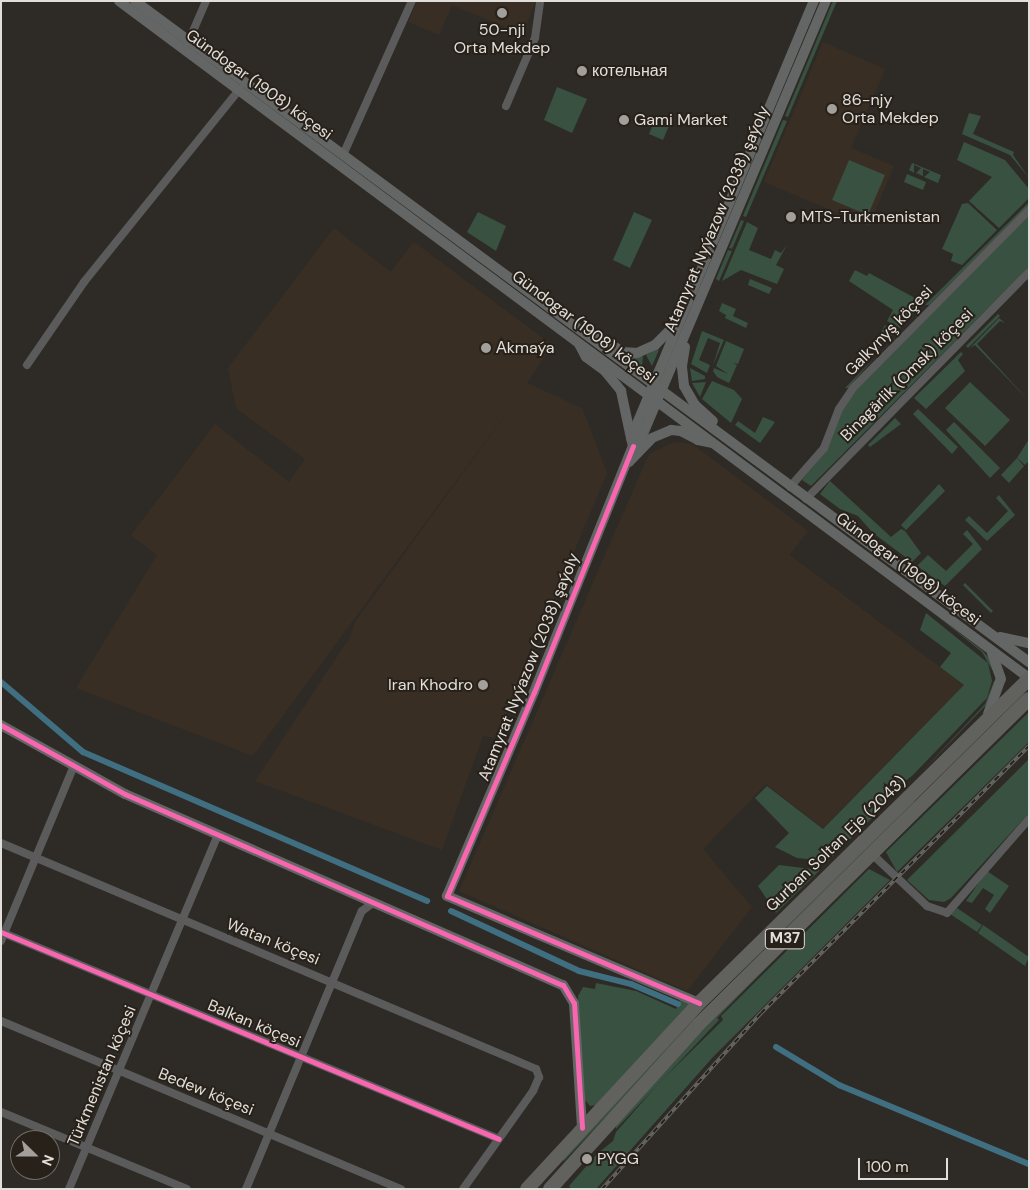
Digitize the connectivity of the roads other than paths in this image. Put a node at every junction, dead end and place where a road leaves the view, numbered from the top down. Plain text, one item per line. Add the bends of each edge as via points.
1 (119, 1) edge
2 (135, 1) edge
3 (206, 1) edge
4 (412, 1) edge
5 (540, 1) edge
6 (814, 1) edge
7 (826, 1) edge
8 (187, 45) junction
9 (240, 89) junction
10 (506, 106) dead end
11 (340, 159) junction
12 (1029, 210) edge
13 (1029, 272) edge
14 (686, 320) junction
15 (579, 336) junction
16 (27, 365) dead end
17 (657, 387) junction
18 (653, 397) junction
19 (721, 434) junction
20 (632, 442) junction
21 (714, 443) junction
22 (623, 469) junction
23 (790, 487) junction
24 (806, 499) junction
25 (799, 507) junction
26 (994, 635) junction
27 (1029, 643) edge
28 (987, 647) junction
29 (1029, 662) edge
30 (1029, 678) edge
31 (1029, 699) edge
32 (1, 725) edge
33 (983, 725) junction
34 (74, 766) junction
35 (1029, 819) edge
36 (218, 835) junction
37 (1, 843) edge
38 (872, 854) junction
39 (36, 857) junction
40 (374, 902) junction
41 (183, 920) junction
42 (2, 935) edge
43 (332, 980) junction
44 (151, 995) junction
45 (699, 1002) junction
46 (1, 1021) edge
47 (300, 1057) junction
48 (119, 1071) junction
49 (1, 1112) edge
50 (582, 1128) junction
51 (270, 1133) junction
52 (499, 1139) junction
53 (87, 1147) junction
54 (558, 1156) junction
55 (570, 1167) junction
56 (530, 1188) edge
57 (69, 1189) edge
58 (187, 1189) edge
59 (246, 1189) edge
60 (401, 1189) edge
61 (463, 1189) edge
62 (550, 1189) edge

1 - 8 main road, Gündogar (1908) köçesi
2 - 8 main road, Gündogar (1908) köçesi
3 - 8 street
4 - 11 street
5 - 10 street via 535,38
6 - 14 main road, Atamyrat Nyýazow (2038) şaýoly
7 - 14 main road, Atamyrat Nyýazow (2038) şaýoly
8 - 9 main road, Gündogar (1908) köçesi
8 - 11 main road, Gündogar (1908) köçesi
9 - 11 main road, Gündogar (1908) köçesi
9 - 16 street via 84,282
11 - 15 main road, Gündogar (1908) köçesi
12 - 23 street, Galkynyş köçesi via 853,388 839,409 824,448
13 - 24 street, Binagärlik (Omsk) köçesi
14 - 15 main road via 656,346 637,353 624,352 600,337
14 - 17 main road, Atamyrat Nyýazow (2038) şaýoly
14 - 19 main road via 682,358 684,386 695,405 712,420
15 - 17 main road, Gündogar (1908) köçesi
15 - 18 main road, Gündogar (1908) köçesi
15 - 20 main road via 586,357 605,371 621,391
17 - 18 main road, Atamyrat Nyýazow (2038) şaýoly
17 - 19 main road, Gündogar (1908) köçesi
18 - 20 main road, Atamyrat Nyýazow (2038) şaýoly via 640,441
18 - 21 main road, Gündogar (1908) köçesi
19 - 23 main road, Gündogar (1908) köçesi
20 - 22 main road, Atamyrat Nyýazow (2038) şaýoly
21 - 22 main road via 698,440 681,431 666,432 652,438
21 - 25 main road, Gündogar (1908) köçesi
22 - 45 main road, Atamyrat Nyýazow (2038) şaýoly via 534,692 447,896
23 - 24 main road, Gündogar (1908) köçesi
24 - 25 main road
24 - 26 main road, Gündogar (1908) köçesi
25 - 28 main road, Gündogar (1908) köçesi
26 - 27 main road
26 - 29 main road, Gündogar (1908) köçesi
28 - 30 main road, Gündogar (1908) köçesi
28 - 33 main road via 997,660 1001,679 997,697
30 - 33 highway, Gurban Soltan Eje (2043) / M37
31 - 38 highway, Gurban Soltan Eje (2043) / M37
32 - 34 main road
33 - 45 highway, Gurban Soltan Eje (2043) / M37
34 - 36 main road via 124,794
34 - 39 street
35 - 38 street via 947,913 927,906
36 - 40 main road
36 - 41 street, Türkmenistan köçesi
37 - 39 street, Watan köçesi
38 - 55 highway, Gurban Soltan Eje (2043) / M37 via 699,1024
39 - 41 street, Watan köçesi
39 - 42 street
40 - 43 street via 362,912
40 - 50 main road via 559,982 567,989 574,1003
41 - 43 street, Watan köçesi
41 - 44 street, Türkmenistan köçesi
42 - 44 street, Balkan köçesi
43 - 47 street
43 - 52 street, Watan köçesi via 534,1067 539,1074 536,1086
44 - 47 street, Balkan köçesi
44 - 48 street, Türkmenistan köçesi
45 - 50 highway, Gurban Soltan Eje (2043) / M37
46 - 48 street, Bedew köçesi
47 - 51 street
47 - 52 street, Balkan köçesi
48 - 51 street, Bedew köçesi
48 - 53 street, Türkmenistan köçesi
49 - 53 street
50 - 54 highway, Gurban Soltan Eje (2043) / M37
51 - 59 street
51 - 60 street, Bedew köçesi
52 - 61 street
53 - 57 street, Türkmenistan köçesi
53 - 58 street
54 - 55 highway via 559,1162
54 - 56 highway, Gurban Soltan Eje (2043) / M37
55 - 62 highway, Gurban Soltan Eje (2043) / M37

